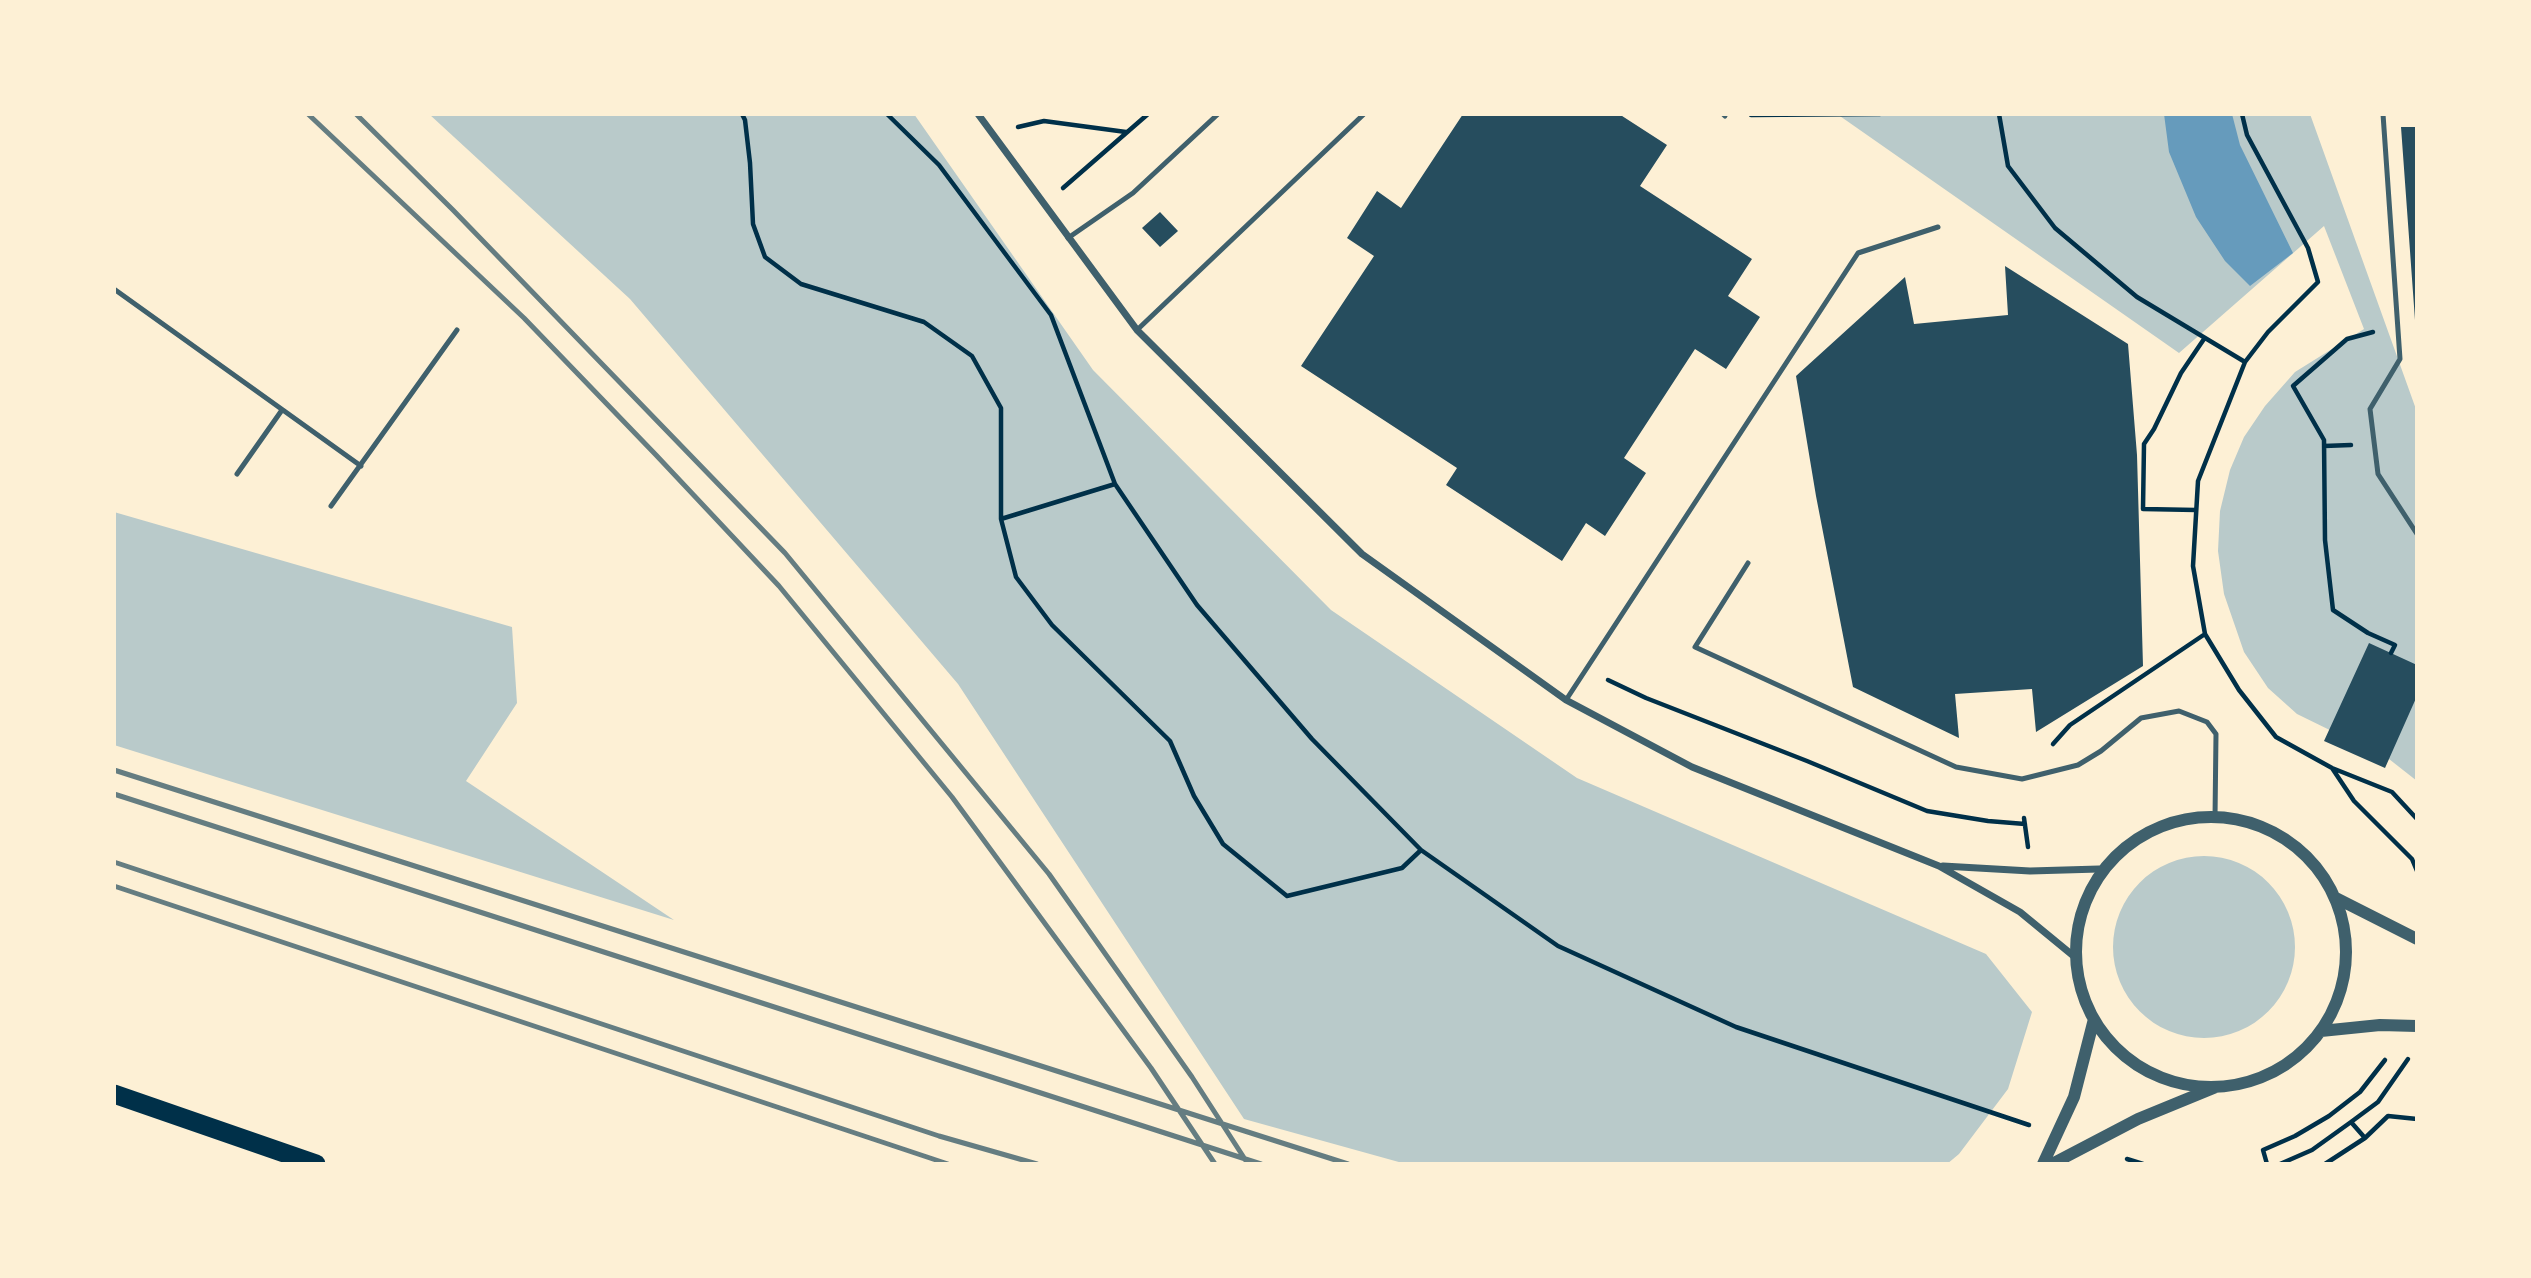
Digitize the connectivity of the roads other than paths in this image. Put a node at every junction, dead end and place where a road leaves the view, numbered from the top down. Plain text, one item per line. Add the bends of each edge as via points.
1 (978, 114) edge
2 (1218, 114) edge
3 (1364, 114) edge
4 (2384, 114) edge
5 (1938, 227) dead end
6 (1068, 238) junction
7 (114, 289) edge
8 (457, 330) dead end
9 (1137, 330) junction
10 (282, 410) junction
11 (361, 466) junction
12 (237, 474) dead end
13 (331, 506) dead end
14 (2417, 534) edge
15 (1748, 564) dead end
16 (1566, 700) junction
17 (2215, 818) junction
18 (1939, 866) junction
19 (2099, 869) junction
20 (2336, 898) junction
21 (2417, 939) edge
22 (2076, 958) junction
23 (2094, 1019) junction
24 (2417, 1026) edge
25 (2321, 1031) junction
26 (2216, 1087) junction
27 (114, 1094) edge
28 (316, 1164) edge
29 (2043, 1164) edge
30 (2052, 1164) edge

1 - 6 street
2 - 6 lane via 1133,193
3 - 9 lane
4 - 14 lane via 2400,359 2370,409 2378,474
5 - 16 lane via 1858,253
6 - 9 street
7 - 10 lane
8 - 11 lane
9 - 16 street via 1362,554
10 - 11 lane
10 - 12 lane
11 - 13 lane
15 - 17 lane via 1695,647 1956,767 2022,779 2078,765 2141,718 2179,711 2207,722 2216,734
16 - 18 street via 1692,767
17 - 19 street via 2178,819 2137,837
17 - 20 street via 2276,832 2312,862
18 - 19 street
18 - 22 street via 2020,912
19 - 22 street via 2081,911
20 - 21 street
20 - 25 street via 2347,943 2346,971 2338,1001
22 - 23 street via 2083,995
23 - 26 street via 2110,1044 2140,1069 2169,1080
23 - 29 street via 2074,1097
24 - 25 street
25 - 26 street via 2301,1053 2261,1077
26 - 30 street via 2138,1119
27 - 28 highway

